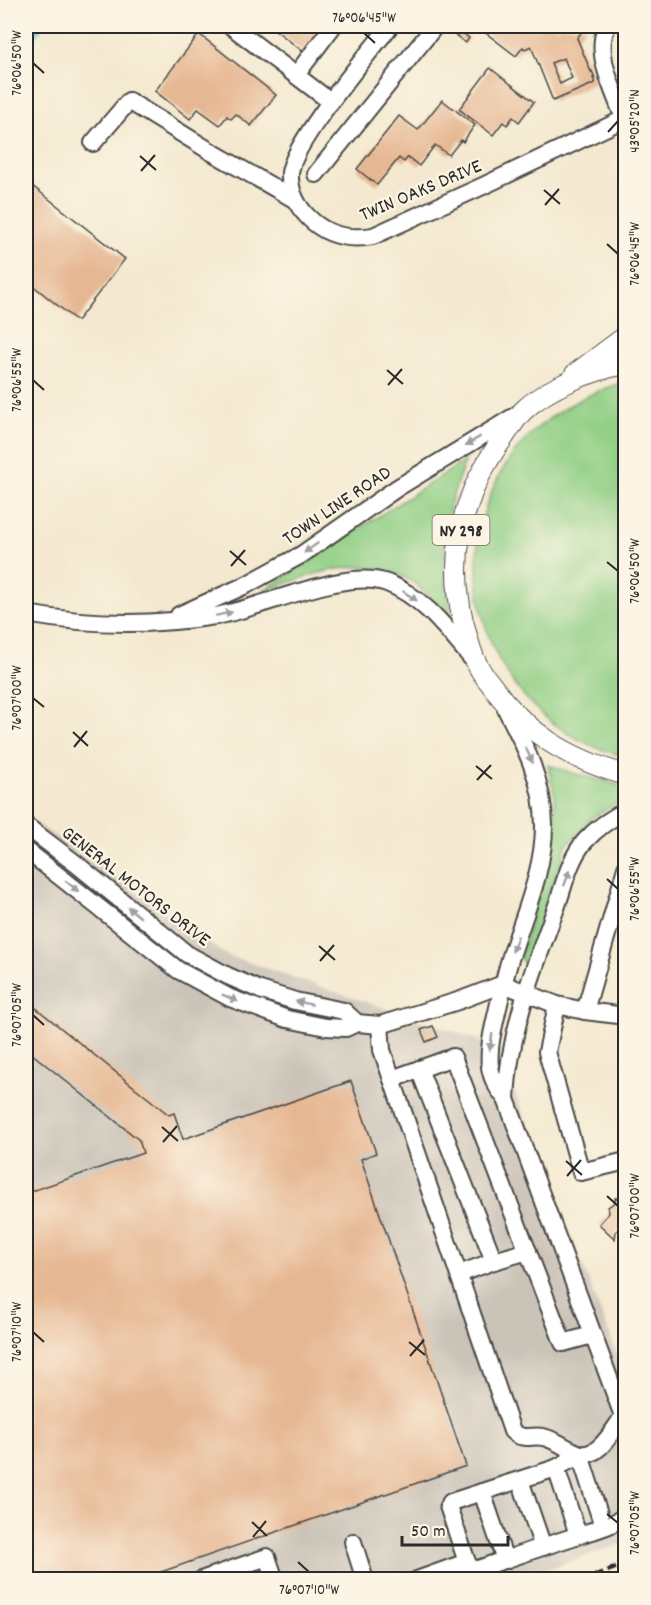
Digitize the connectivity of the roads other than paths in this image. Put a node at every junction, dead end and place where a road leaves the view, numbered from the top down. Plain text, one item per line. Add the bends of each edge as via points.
1 (231, 26) edge
2 (333, 26) edge
3 (390, 26) edge
4 (607, 26) edge
5 (431, 27) edge
6 (296, 75) junction
7 (331, 102) junction
8 (625, 119) edge
9 (93, 143) dead end
10 (316, 174) dead end
11 (294, 199) junction
12 (626, 336) edge
13 (626, 364) edge
14 (563, 383) junction
15 (524, 411) junction
16 (26, 614) edge
17 (166, 621) junction
18 (476, 664) junction
19 (503, 703) junction
20 (626, 776) edge
21 (626, 811) edge
22 (26, 826) edge
23 (26, 850) edge
24 (626, 868) edge
25 (503, 984) junction
26 (527, 993) junction
27 (557, 1005) junction
28 (585, 1011) junction
29 (626, 1016) edge
30 (357, 1023) junction
31 (380, 1025) junction
32 (419, 1069) junction
33 (392, 1079) junction
34 (506, 1099) junction
35 (626, 1161) edge
36 (528, 1251) junction
37 (494, 1261) junction
38 (459, 1274) junction
39 (592, 1335) junction
40 (624, 1421) edge
41 (580, 1455) junction
42 (556, 1468) junction
43 (520, 1480) junction
44 (482, 1492) junction
45 (626, 1515) edge
46 (603, 1526) junction
47 (578, 1535) junction
48 (353, 1542) dead end
49 (543, 1547) junction
50 (505, 1560) junction
51 (467, 1562) junction
52 (201, 1580) edge
53 (275, 1580) edge
54 (365, 1580) edge
55 (417, 1580) edge

1 - 6 street
2 - 6 street
3 - 7 street
4 - 8 street via 605,66
5 - 10 street
6 - 7 street
7 - 11 street via 293,162 290,173
8 - 11 street, TWIN OAKS DRIVE via 373,236 336,236 312,220
9 - 11 street, TWIN OAKS DRIVE via 129,101
12 - 14 main road, NY 298
13 - 14 main road
14 - 15 main road, NY 298
15 -> 17 street, TOWN LINE ROAD via 397,488 301,555
15 - 18 main road, NY 298 via 492,453 464,512 456,575 460,607
16 - 17 street, TOWN LINE ROAD via 123,624
17 -> 18 street, TOWN LINE ROAD via 261,606 332,582 375,579 411,596 432,613
18 - 19 main road, NY 298
19 - 20 main road, NY 298 via 538,735 588,762
19 -> 25 street via 532,761 541,791 544,825 543,851
26 -> 21 street via 574,859 585,841
30 -> 22 street, GENERAL MOTORS DRIVE via 344,1011 260,990 195,959
23 -> 30 street, GENERAL MOTORS DRIVE via 178,970 211,989 287,1019 326,1027 346,1028
24 - 28 street
25 - 26 street
25 - 31 street, GENERAL MOTORS DRIVE
25 -> 34 street via 489,1055 496,1085
26 - 27 street
26 - 34 street via 513,1042
27 - 28 street
27 - 35 street via 547,1052 581,1172
28 - 29 street
30 - 31 street, GENERAL MOTORS DRIVE
31 - 33 street via 382,1050
32 - 33 street
32 - 36 street via 453,1057
32 - 37 street
33 - 38 street
34 - 39 street
36 - 37 street
36 - 39 street via 563,1343
37 - 38 street
38 - 41 street via 512,1431 523,1438 550,1439
39 - 40 street
40 - 41 street via 593,1453
41 - 42 street
41 - 46 street
42 - 43 street
42 - 47 street
43 - 44 street
43 - 49 street
44 - 50 street
44 - 51 street via 448,1506
45 - 46 street
46 - 47 street
47 - 49 street
48 - 54 street
49 - 50 street
50 - 51 street via 476,1570
51 - 55 street
52 - 53 street via 267,1557

